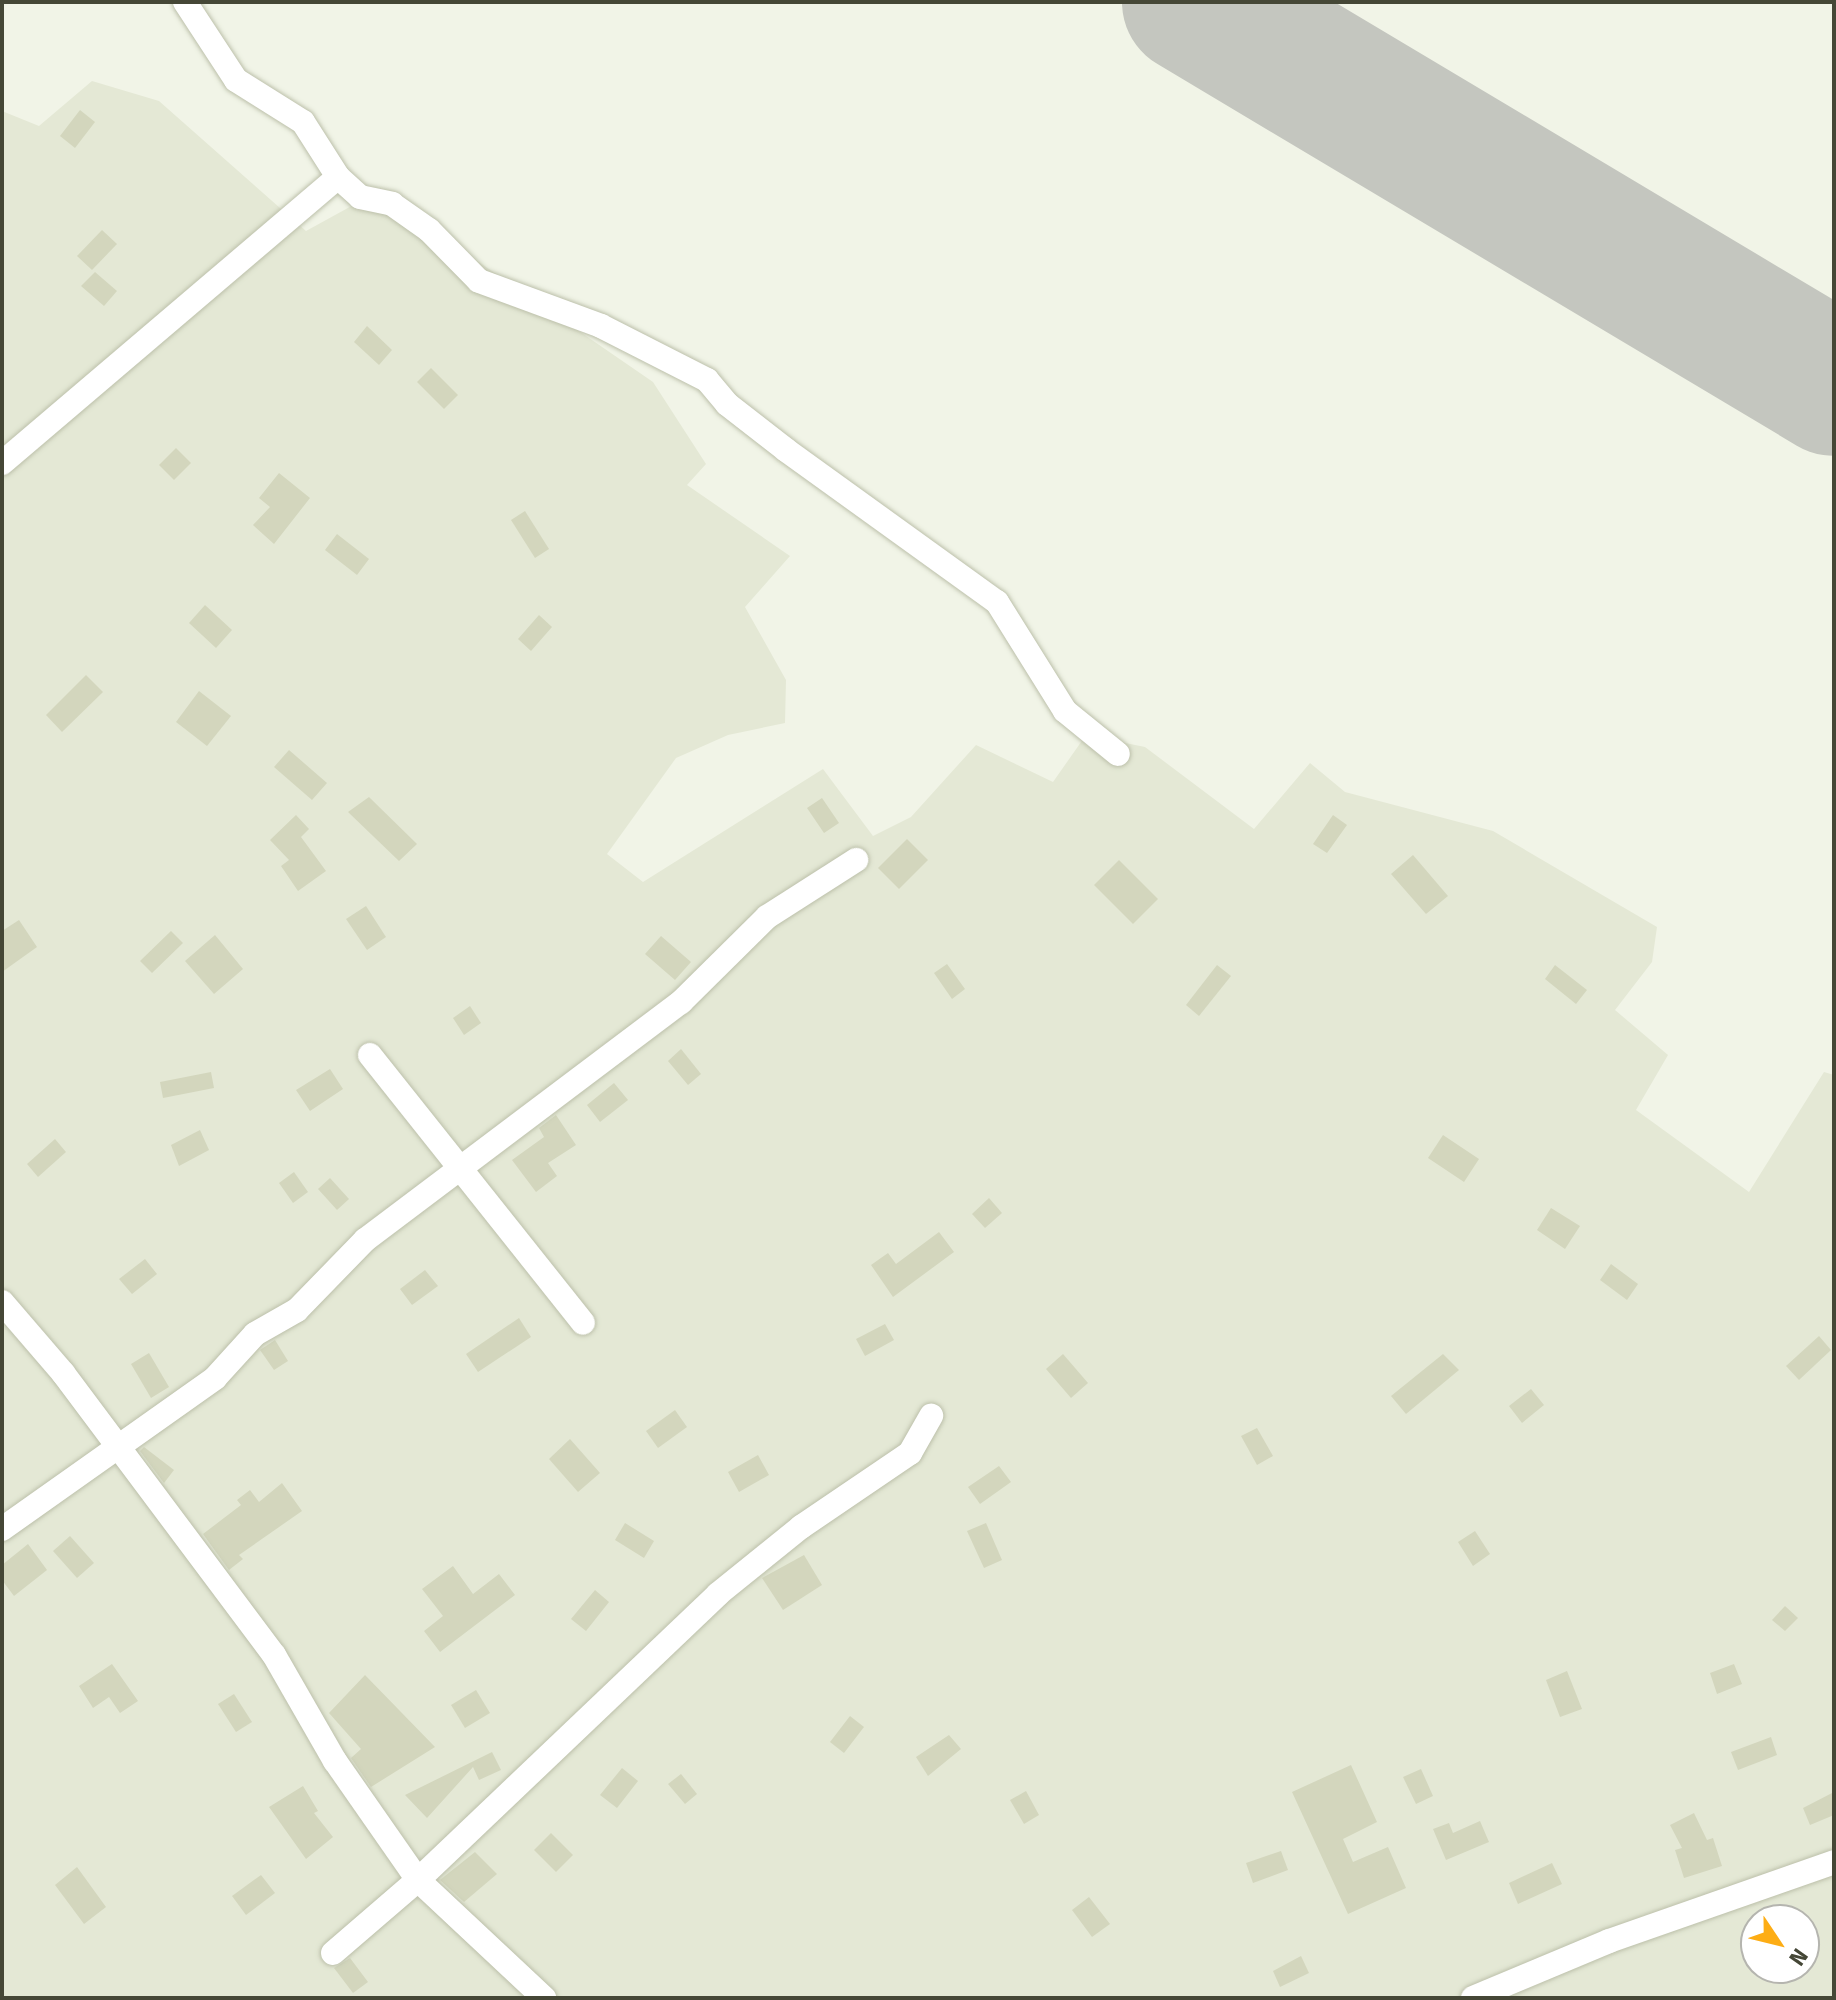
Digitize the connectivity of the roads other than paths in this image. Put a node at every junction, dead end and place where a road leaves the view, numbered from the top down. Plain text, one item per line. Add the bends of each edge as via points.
1 (185, 2) edge
2 (338, 177) junction
3 (2, 463) edge
4 (1118, 754) dead end
5 (856, 860) dead end
6 (370, 1055) dead end
7 (461, 1170) junction
8 (2, 1302) edge
9 (583, 1323) dead end
10 (931, 1416) dead end
11 (114, 1446) junction
12 (2, 1529) edge
13 (1834, 1862) edge
14 (418, 1880) junction
15 (333, 1953) dead end
16 (544, 1998) edge
17 (1473, 1998) edge

1 - 2 street via 236,80 303,122
2 - 3 street
2 - 4 street via 360,197 392,204 429,230 479,281 601,326 707,380 727,404 786,450 997,602 1065,711
5 - 7 street via 767,917 681,1002
6 - 7 street
7 - 9 street
7 - 11 street via 365,1240 297,1310 255,1334 215,1378
8 - 11 street via 63,1373
10 - 14 street via 910,1453 801,1527 718,1594
11 - 12 street
11 - 14 street via 274,1655 335,1761
13 - 17 street via 1609,1941
14 - 15 street
14 - 16 street

